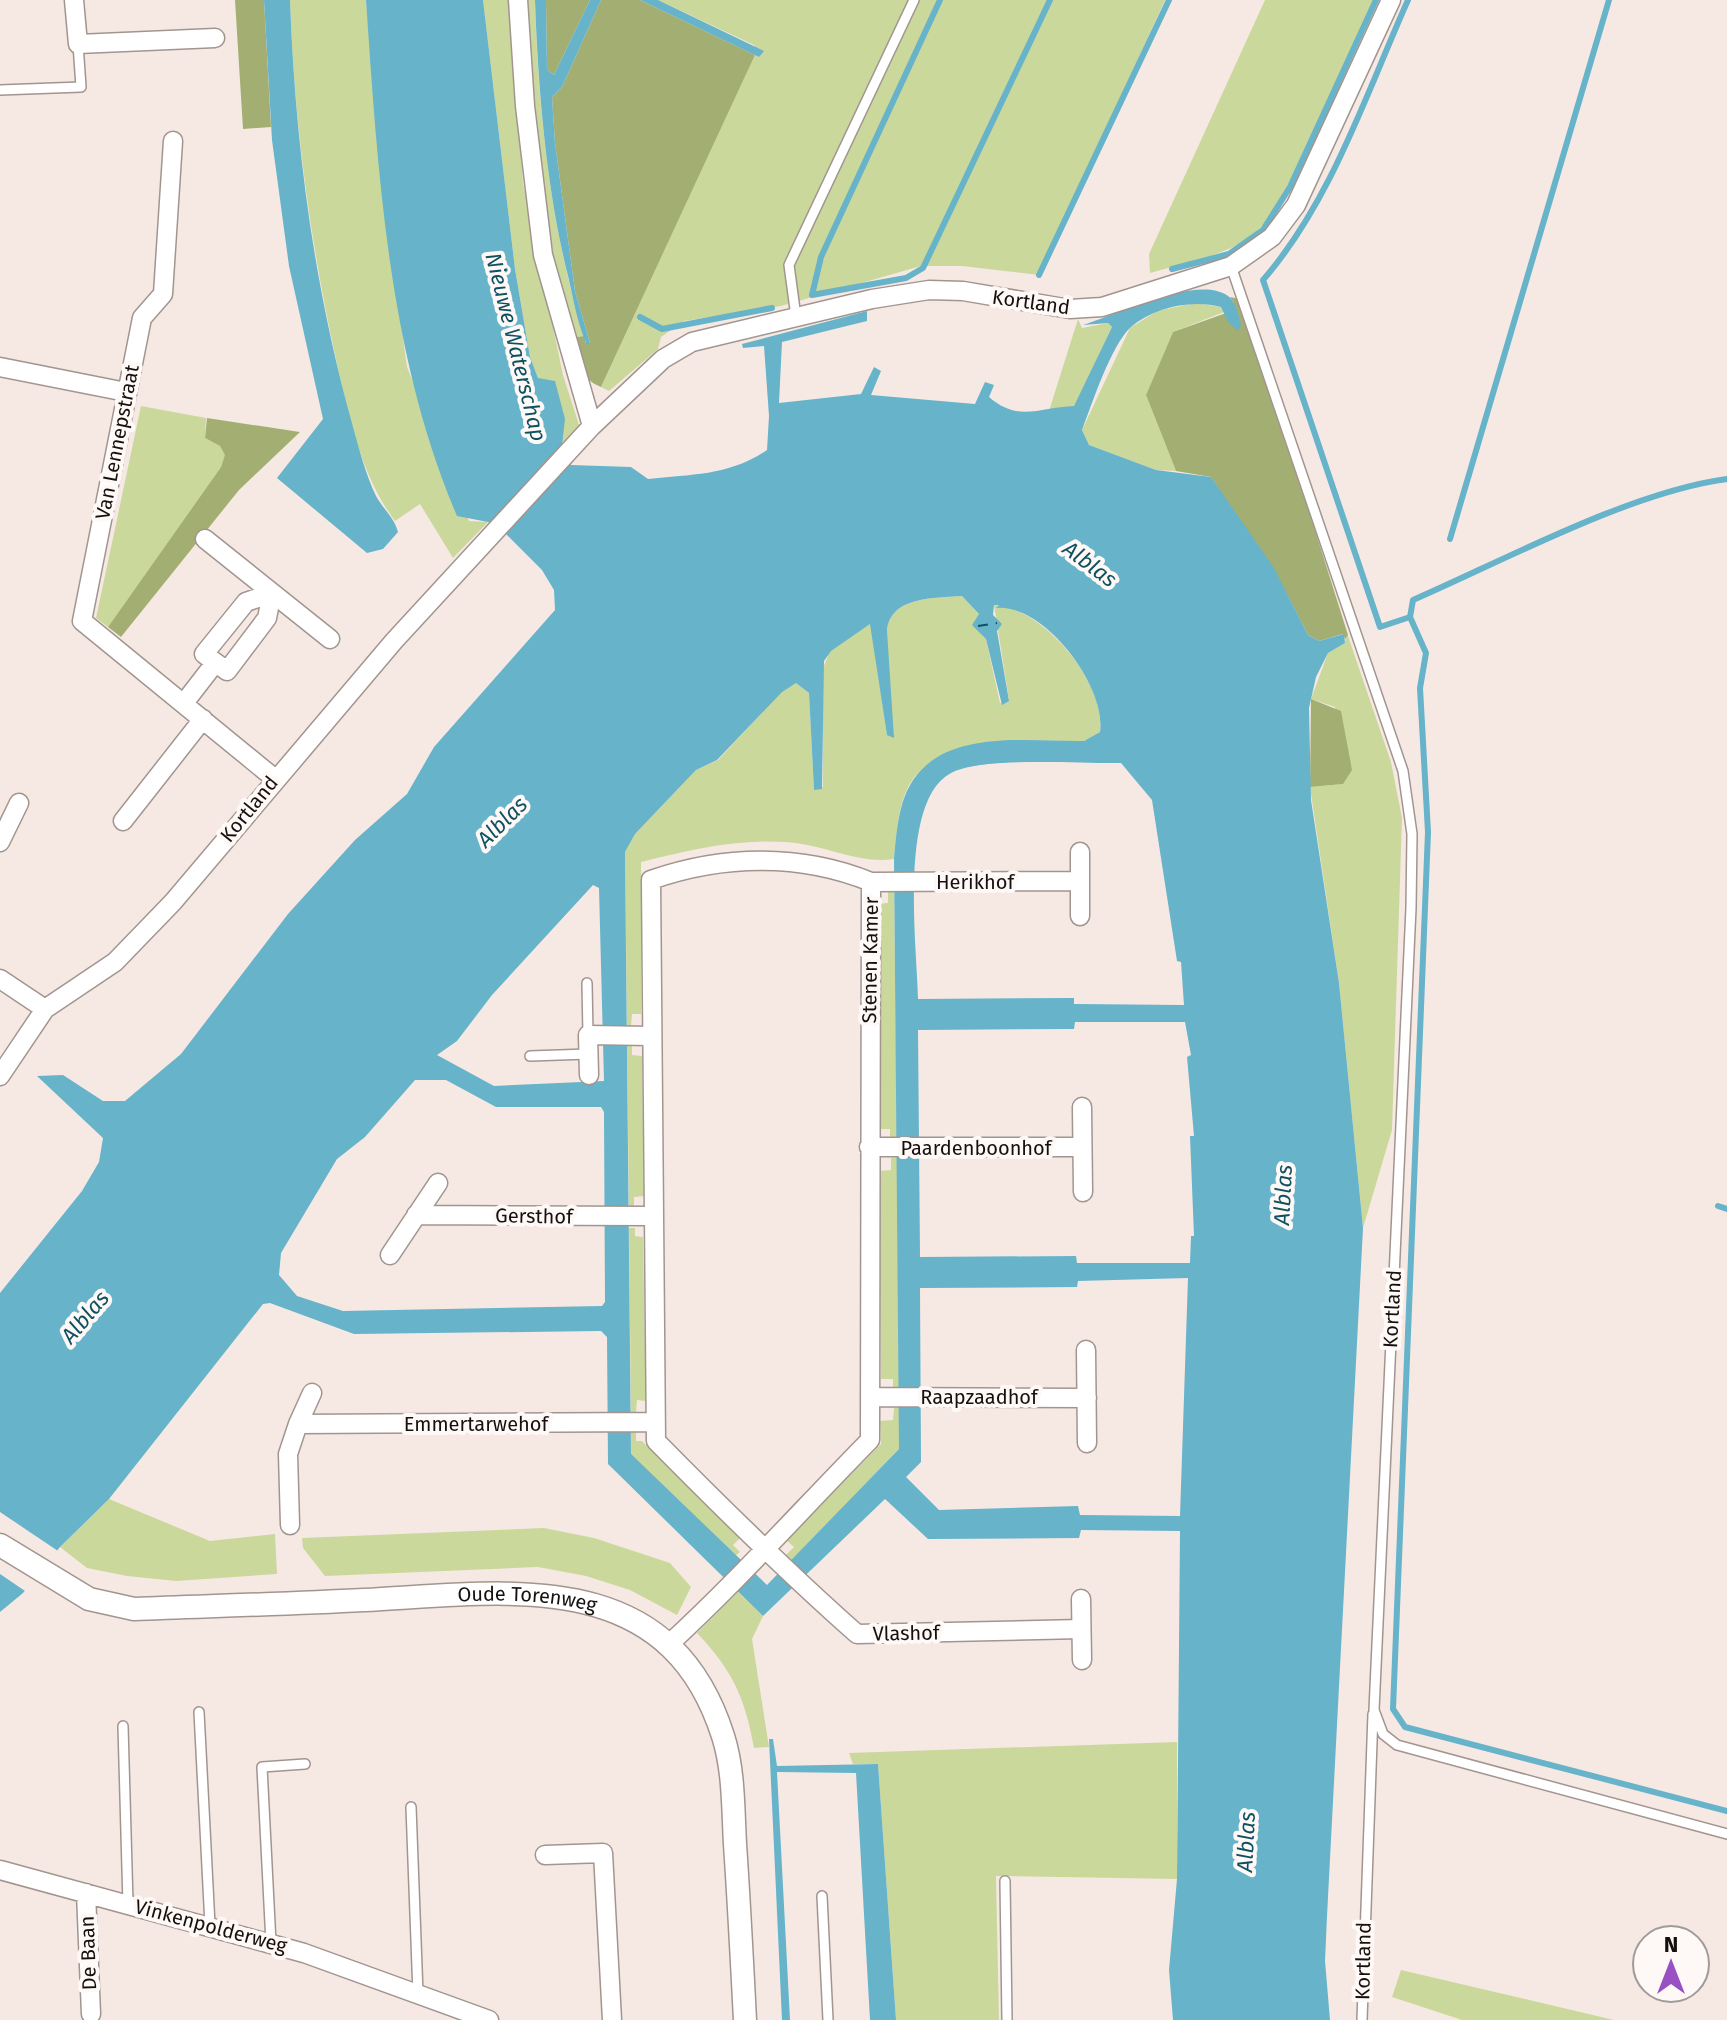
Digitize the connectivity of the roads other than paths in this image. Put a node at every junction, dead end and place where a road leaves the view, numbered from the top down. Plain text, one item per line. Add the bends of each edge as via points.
1 (74, 0) edge
2 (518, 0) edge
3 (914, 0) edge
4 (1391, 0) edge
5 (215, 38) dead end
6 (78, 44) junction
7 (0, 90) edge
8 (173, 141) dead end
9 (1231, 266) junction
10 (796, 317) junction
11 (0, 367) edge
12 (126, 392) junction
13 (592, 426) junction
14 (205, 539) dead end
15 (272, 593) junction
16 (330, 639) dead end
17 (215, 663) junction
18 (184, 703) junction
19 (203, 719) junction
20 (274, 778) junction
21 (19, 803) dead end
22 (123, 821) dead end
23 (0, 842) edge
24 (1080, 852) dead end
25 (1080, 881) junction
26 (871, 882) junction
27 (1080, 916) dead end
28 (0, 979) edge
29 (587, 983) dead end
30 (45, 1009) junction
31 (646, 1036) junction
32 (591, 1042) junction
33 (530, 1056) dead end
34 (589, 1075) dead end
35 (0, 1076) edge
36 (1082, 1107) dead end
37 (869, 1147) junction
38 (1082, 1147) junction
39 (438, 1183) dead end
40 (1083, 1192) dead end
41 (416, 1215) junction
42 (644, 1216) junction
43 (390, 1255) dead end
44 (1086, 1350) dead end
45 (312, 1393) dead end
46 (871, 1397) junction
47 (1087, 1398) junction
48 (645, 1423) junction
49 (298, 1424) junction
50 (1087, 1443) dead end
51 (290, 1525) dead end
52 (0, 1545) edge
53 (758, 1554) junction
54 (1081, 1599) dead end
55 (1081, 1629) junction
56 (667, 1646) junction
57 (1082, 1660) dead end
58 (1374, 1710) junction
59 (199, 1712) dead end
60 (123, 1726) dead end
61 (305, 1764) dead end
62 (411, 1807) dead end
63 (1727, 1834) edge
64 (545, 1855) dead end
65 (0, 1870) edge
66 (1005, 1881) dead end
67 (822, 1896) dead end
68 (128, 1904) junction
69 (86, 1906) junction
70 (210, 1925) junction
71 (271, 1943) junction
72 (418, 1994) junction
73 (91, 2014) dead end
74 (489, 2020) edge
75 (612, 2020) edge
76 (745, 2020) edge
77 (828, 2020) edge
78 (1007, 2020) edge
79 (1362, 2020) edge

1 - 6 street
2 - 13 street via 543,255
3 - 10 lane via 789,265
4 - 9 street, Kortland via 1296,205 1272,237
5 - 6 street
6 - 7 lane via 81,87
8 - 12 street, Van Lennepstraat via 163,294 142,318
9 - 10 street, Kortland via 1102,307 1070,309 929,290
9 - 58 lane, Kortland via 1403,771 1412,834
10 - 13 street, Kortland via 692,342 663,359
11 - 12 street
12 - 18 street, Van Lennepstraat via 82,621
13 - 20 street, Kortland
14 - 15 street
15 - 16 street
15 - 17 street via 267,618 227,671
15 - 17 street via 246,602 204,654
17 - 18 street
18 - 19 street, Van Lennepstraat
19 - 20 street, Van Lennepstraat
19 - 22 street
20 - 30 street, Kortland via 173,902 115,962
21 - 23 street
24 - 25 street
25 - 26 street, Herikhof
25 - 27 street
26 - 31 street, Stenen Kamer via 841,870 745,860 696,866 651,880
26 - 37 street, Stenen Kamer
28 - 30 street
29 - 32 lane
30 - 35 street, Kortland
31 - 32 street
31 - 42 street, Stenen Kamer
32 - 33 lane
32 - 34 street
36 - 38 street
37 - 38 street, Paardenboonhof
37 - 46 street, Stenen Kamer
38 - 40 street
39 - 41 street
41 - 42 street, Gersthof
41 - 43 street
42 - 48 street, Stenen Kamer
44 - 47 street
45 - 49 street
46 - 47 street, Raapzaadhof
46 - 53 street, Stenen Kamer via 870,1440
47 - 50 street
48 - 49 street, Emmertarwehof
48 - 53 street, Stenen Kamer
49 - 51 street via 288,1454
52 - 56 street, Oude Torenweg via 89,1599 134,1609 552,1594 596,1603
53 - 55 street, Vlashof via 778,1563 857,1634
53 - 56 street, Stenen Kamer
54 - 55 street
55 - 57 street
56 - 76 street, Oude Torenweg via 698,1681 724,1737 732,1785
58 - 63 lane via 1383,1734 1397,1745
58 - 79 lane, Kortland
59 - 70 lane
60 - 68 lane
61 - 71 lane via 262,1767
62 - 72 lane
64 - 75 street via 603,1853
65 - 69 street, Vinkenpolderweg
66 - 78 lane
67 - 77 lane
68 - 69 street, Vinkenpolderweg
68 - 70 street, Vinkenpolderweg
69 - 73 street, De Baan
70 - 71 street, Vinkenpolderweg
71 - 72 street, Vinkenpolderweg
72 - 74 street, Vinkenpolderweg

